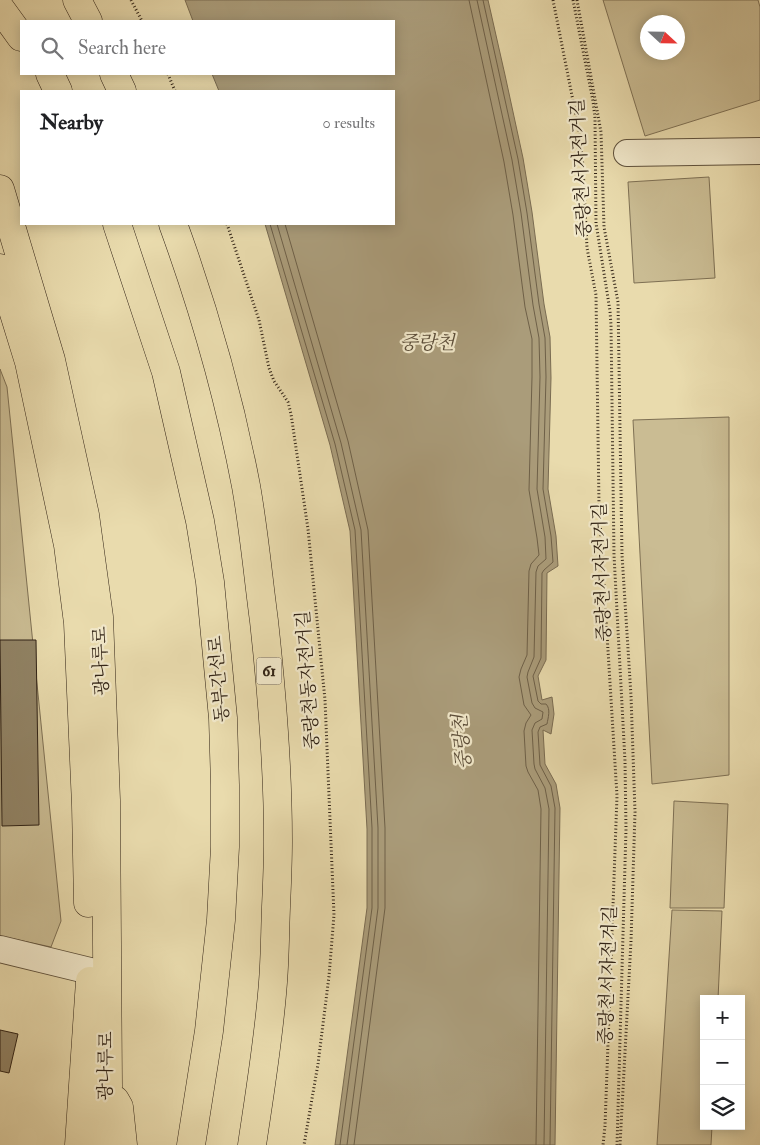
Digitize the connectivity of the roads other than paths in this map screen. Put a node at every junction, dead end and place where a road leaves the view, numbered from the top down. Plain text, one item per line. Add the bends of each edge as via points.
1 (18, 0) edge
2 (77, 0) edge
3 (0, 8) edge
4 (27, 20) edge
5 (87, 20) edge
6 (20, 36) edge
7 (114, 75) edge
8 (122, 90) edge
9 (760, 151) edge
10 (627, 153) dead end
11 (0, 190) edge
12 (117, 225) edge
13 (173, 225) edge
14 (0, 268) edge
15 (0, 949) edge
16 (90, 971) junction
17 (108, 1086) junction
18 (79, 1145) edge
19 (102, 1145) edge
20 (123, 1145) edge
21 (191, 1145) edge
22 (252, 1145) edge

1 - 4 main road
2 - 5 main road
3 - 6 main road
7 - 8 main road
9 - 10 street
11 - 17 main road, 광나루로 via 51,360 86,516 99,617 106,800
12 - 21 main road, 동부간선로 via 166,372 200,522 210,582 222,708 225,847 221,920 209,1031
13 - 22 main road, 61 via 211,341 231,420 248,504 271,681 278,823 276,925 264,1066
14 - 16 main road, 광나루로 via 29,362 71,565 78,623
15 - 16 street
16 - 18 main road, 광나루로
17 - 19 main road, 광나루로
17 - 20 main road via 118,1107

